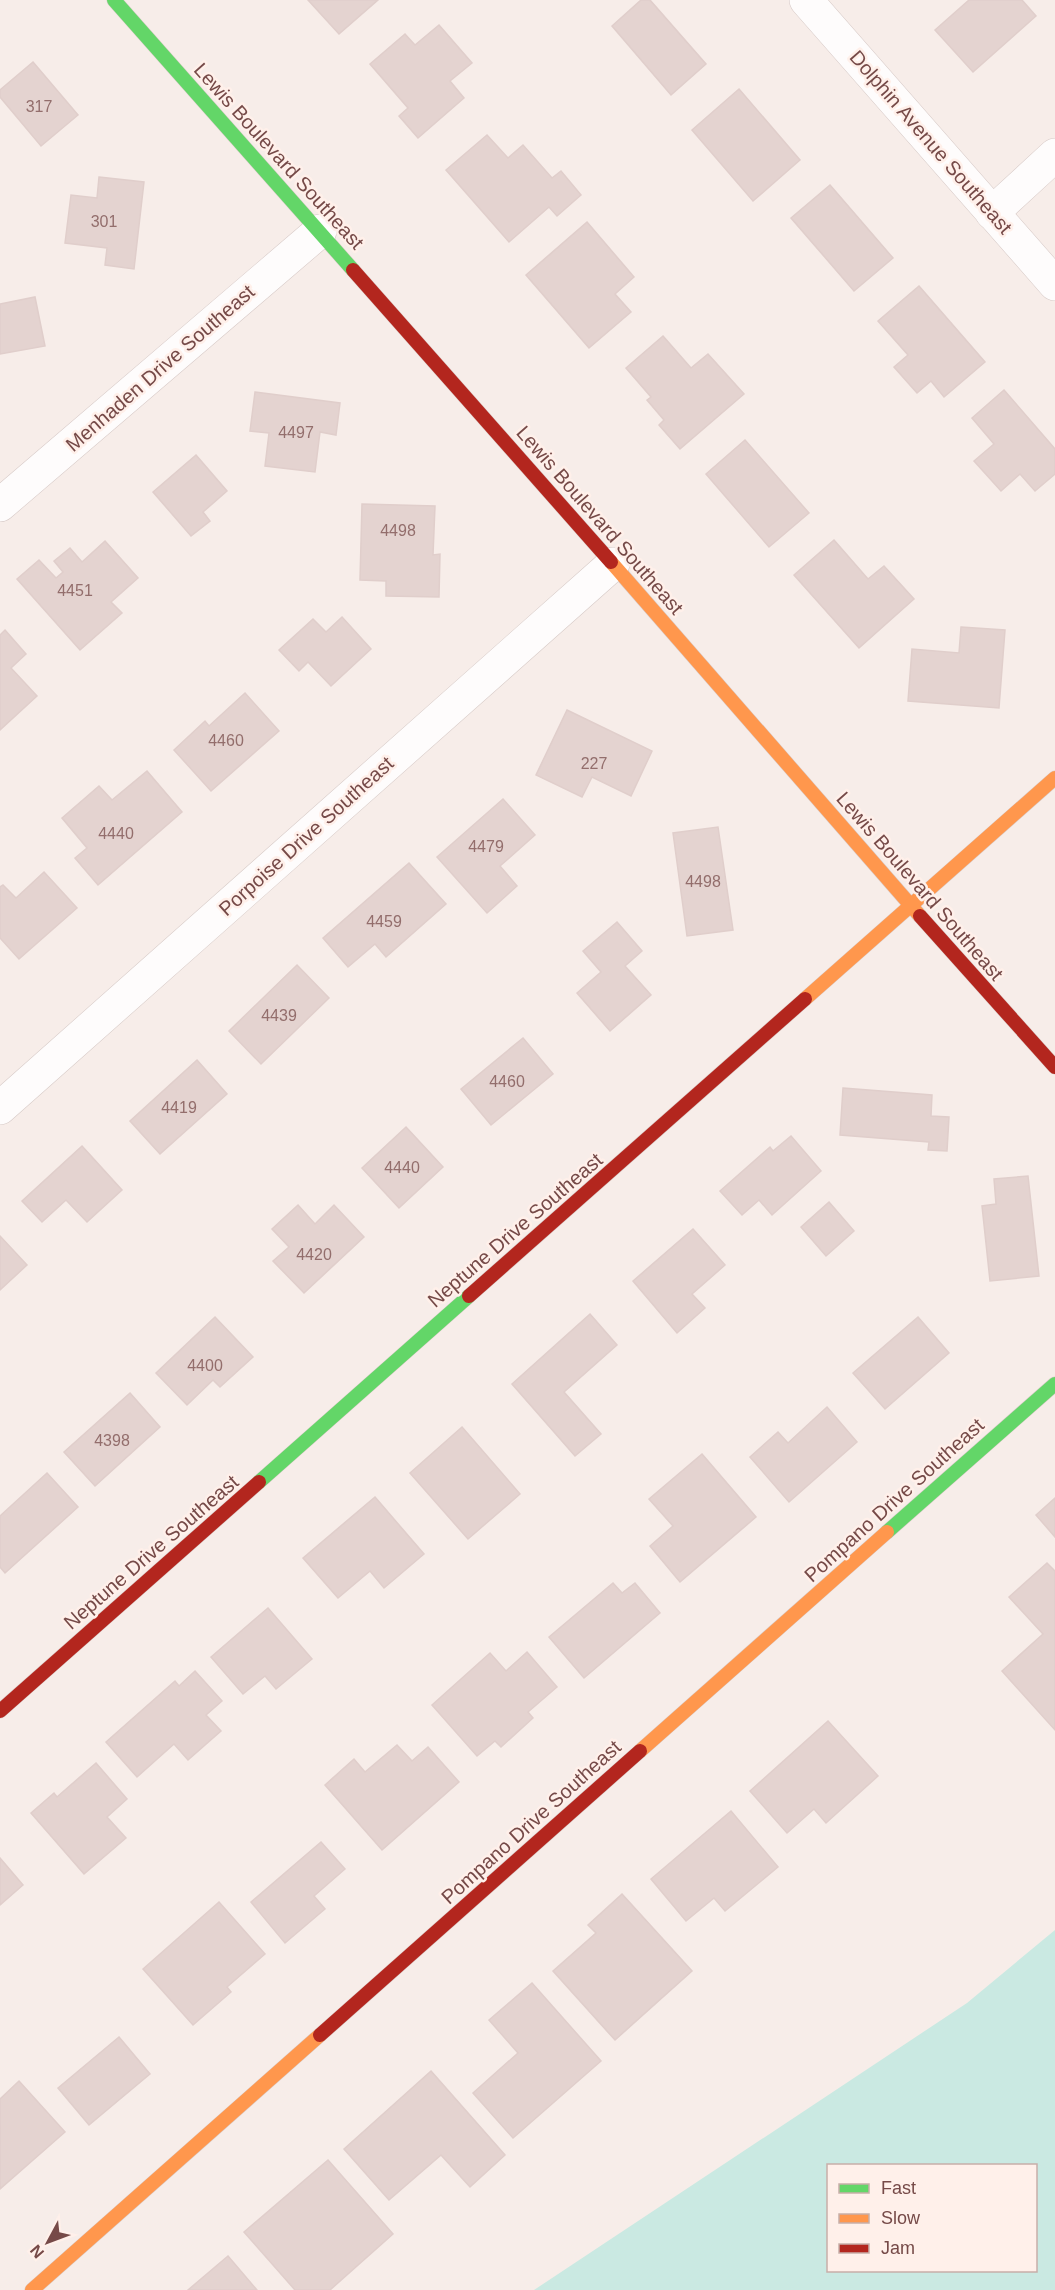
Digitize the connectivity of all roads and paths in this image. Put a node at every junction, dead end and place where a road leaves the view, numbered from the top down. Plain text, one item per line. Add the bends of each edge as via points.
1 (114, 0) edge
2 (806, 0) edge
3 (1055, 155) edge
4 (992, 213) junction
5 (320, 231) junction
6 (1055, 284) edge
7 (0, 505) edge
8 (613, 564) junction
9 (1055, 778) edge
10 (911, 906) junction
11 (1055, 1067) edge
12 (0, 1108) edge
13 (1055, 1384) edge
14 (0, 1711) edge
15 (32, 2290) edge

1 - 5 street, Lewis Boulevard Southeast
2 - 4 street, Dolphin Avenue Southeast
3 - 4 street
4 - 6 street, Dolphin Avenue Southeast
5 - 7 street, Menhaden Drive Southeast
5 - 8 street, Lewis Boulevard Southeast
8 - 10 street, Lewis Boulevard Southeast
8 - 12 street, Porpoise Drive Southeast
9 - 10 street, Neptune Drive Southeast
10 - 11 street, Lewis Boulevard Southeast
10 - 14 street, Neptune Drive Southeast
13 - 15 street, Pompano Drive Southeast

